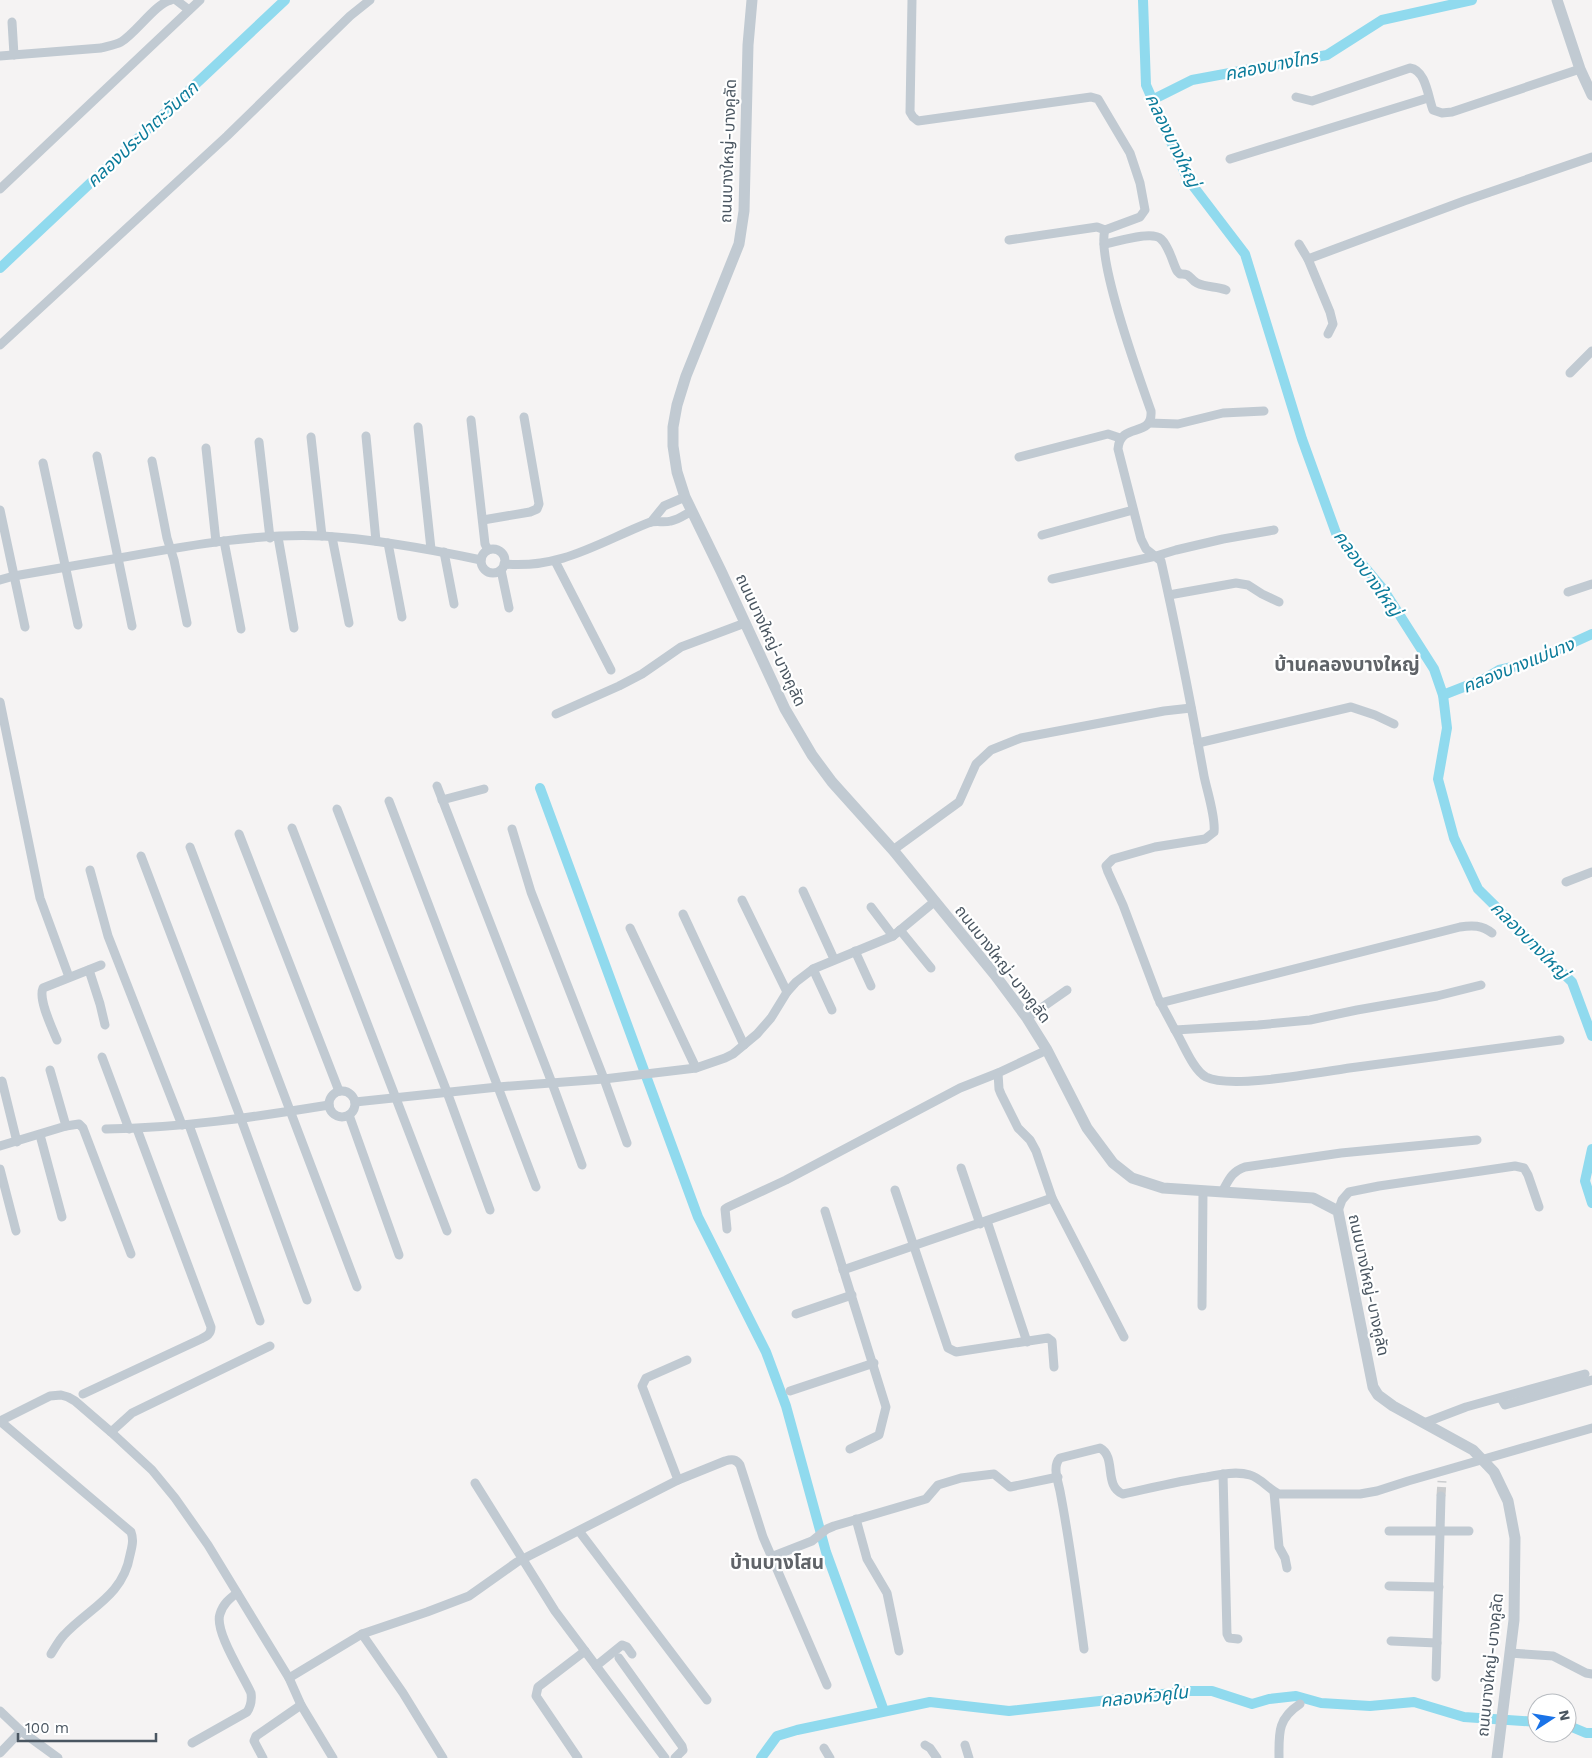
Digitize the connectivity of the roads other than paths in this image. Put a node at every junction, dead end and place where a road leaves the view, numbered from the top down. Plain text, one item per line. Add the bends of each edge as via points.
1 (170, 0) edge
2 (176, 0) edge
3 (200, 0) edge
4 (370, 0) edge
5 (752, 0) edge
6 (912, 0) edge
7 (1557, 0) edge
8 (189, 10) junction
9 (12, 22) dead end
10 (14, 55) junction
11 (0, 56) edge
12 (1580, 69) junction
13 (1592, 95) edge
14 (1296, 97) dead end
15 (1428, 98) junction
16 (1592, 158) edge
17 (1230, 159) dead end
18 (0, 188) edge
19 (1105, 230) junction
20 (1009, 240) dead end
21 (1104, 244) junction
22 (1299, 244) dead end
23 (1308, 259) junction
24 (1226, 290) dead end
25 (1328, 334) dead end
26 (0, 345) edge
27 (1592, 351) edge
28 (1570, 373) dead end
29 (1264, 411) dead end
30 (524, 417) dead end
31 (471, 420) dead end
32 (1149, 423) junction
33 (418, 427) dead end
34 (366, 436) dead end
35 (311, 437) dead end
36 (1120, 438) junction
37 (259, 442) dead end
38 (206, 448) dead end
39 (97, 456) dead end
40 (1019, 457) dead end
41 (152, 461) dead end
42 (43, 464) dead end
43 (685, 497) junction
44 (0, 510) edge
45 (1133, 510) junction
46 (692, 511) junction
47 (484, 520) junction
48 (651, 522) junction
49 (1274, 530) dead end
50 (1042, 535) dead end
51 (322, 536) junction
52 (274, 537) junction
53 (332, 537) junction
54 (376, 541) junction
55 (220, 542) junction
56 (388, 543) junction
57 (170, 549) junction
58 (431, 549) junction
59 (488, 550) junction
60 (444, 552) junction
61 (1156, 556) junction
62 (118, 558) junction
63 (481, 560) junction
64 (555, 561) junction
65 (66, 566) junction
66 (503, 567) junction
67 (14, 576) junction
68 (1052, 579) dead end
69 (0, 580) edge
70 (1592, 584) edge
71 (1568, 592) dead end
72 (1168, 596) junction
73 (1279, 602) dead end
74 (454, 604) dead end
75 (509, 608) dead end
76 (402, 617) dead end
77 (187, 623) dead end
78 (349, 623) dead end
79 (745, 623) junction
80 (78, 625) dead end
81 (132, 626) dead end
82 (25, 628) dead end
83 (294, 628) dead end
84 (241, 629) dead end
85 (611, 670) dead end
86 (0, 702) edge
87 (1191, 708) junction
88 (556, 714) dead end
89 (1394, 724) dead end
90 (1198, 743) junction
91 (437, 786) dead end
92 (484, 789) dead end
93 (442, 800) junction
94 (389, 801) dead end
95 (337, 809) dead end
96 (292, 828) dead end
97 (512, 829) dead end
98 (239, 834) dead end
99 (190, 847) dead end
100 (893, 850) junction
101 (141, 856) dead end
102 (90, 870) dead end
103 (1592, 872) edge
104 (1566, 882) dead end
105 (803, 891) dead end
106 (742, 900) dead end
107 (934, 902) junction
108 (871, 907) dead end
109 (683, 914) dead end
110 (630, 928) dead end
111 (897, 933) junction
112 (1492, 934) dead end
113 (855, 951) junction
114 (834, 959) junction
115 (101, 965) dead end
116 (813, 968) junction
117 (931, 968) dead end
118 (89, 970) junction
119 (69, 977) junction
120 (1481, 985) dead end
121 (871, 986) dead end
122 (1067, 990) dead end
123 (787, 992) junction
124 (1160, 1003) junction
125 (832, 1010) dead end
126 (1027, 1018) junction
127 (105, 1025) dead end
128 (1176, 1030) junction
129 (56, 1040) dead end
130 (1560, 1040) dead end
131 (744, 1045) junction
132 (1047, 1050) junction
133 (102, 1058) dead end
134 (696, 1068) junction
135 (50, 1070) dead end
136 (998, 1073) junction
137 (604, 1079) junction
138 (2, 1081) dead end
139 (552, 1082) junction
140 (498, 1087) junction
141 (339, 1091) junction
142 (447, 1092) junction
143 (395, 1098) junction
144 (355, 1102) junction
145 (329, 1105) junction
146 (291, 1112) junction
147 (349, 1115) junction
148 (241, 1119) junction
149 (186, 1125) junction
150 (66, 1126) junction
151 (133, 1129) junction
152 (106, 1130) dead end
153 (40, 1135) junction
154 (1477, 1140) dead end
155 (17, 1142) junction
156 (627, 1143) dead end
157 (0, 1146) edge
158 (582, 1165) dead end
159 (0, 1168) edge
160 (960, 1168) dead end
161 (536, 1187) dead end
162 (895, 1190) dead end
163 (1203, 1191) junction
164 (1222, 1192) junction
165 (1052, 1198) junction
166 (1539, 1207) dead end
167 (490, 1210) dead end
168 (825, 1211) dead end
169 (1338, 1211) junction
170 (62, 1217) dead end
171 (983, 1222) junction
172 (727, 1229) dead end
173 (16, 1231) dead end
174 (447, 1231) dead end
175 (913, 1246) junction
176 (131, 1254) dead end
177 (398, 1255) dead end
178 (843, 1270) junction
179 (357, 1287) dead end
180 (852, 1295) junction
181 (307, 1300) dead end
182 (1202, 1306) dead end
183 (796, 1314) dead end
184 (260, 1321) dead end
185 (1124, 1337) dead end
186 (1027, 1342) junction
187 (270, 1346) dead end
188 (687, 1360) dead end
189 (874, 1363) junction
190 (1054, 1367) dead end
191 (1588, 1377) edge
192 (790, 1391) dead end
193 (83, 1394) dead end
194 (0, 1421) edge
195 (1424, 1423) junction
196 (1592, 1428) edge
197 (111, 1432) junction
198 (850, 1450) dead end
199 (1484, 1460) junction
200 (1223, 1474) junction
201 (1058, 1477) junction
202 (678, 1480) junction
203 (475, 1483) dead end
204 (1274, 1492) junction
205 (1442, 1496) tunnel mouth
206 (856, 1519) junction
207 (579, 1530) junction
208 (1440, 1530) junction
209 (1389, 1531) dead end
210 (1469, 1531) dead end
211 (771, 1557) junction
212 (522, 1560) junction
213 (1287, 1568) dead end
214 (1389, 1586) dead end
215 (1439, 1587) junction
216 (237, 1593) junction
217 (362, 1634) junction
218 (1238, 1639) dead end
219 (1391, 1641) dead end
220 (1437, 1642) junction
221 (1084, 1649) dead end
222 (585, 1651) junction
223 (900, 1651) dead end
224 (1510, 1653) junction
225 (50, 1654) dead end
226 (632, 1654) dead end
227 (619, 1658) dead end
228 (596, 1666) junction
229 (1592, 1674) edge
230 (1436, 1677) dead end
231 (290, 1678) junction
232 (827, 1685) dead end
233 (707, 1700) dead end
234 (1300, 1704) dead end
235 (301, 1705) junction
236 (0, 1711) edge
237 (21, 1731) junction
238 (192, 1743) dead end
239 (925, 1745) dead end
240 (965, 1745) dead end
241 (824, 1748) dead end
242 (0, 1754) edge
243 (58, 1758) edge
244 (263, 1758) edge
245 (333, 1758) edge
246 (443, 1758) edge
247 (578, 1758) edge
248 (665, 1758) edge
249 (675, 1758) edge
250 (830, 1758) edge
251 (937, 1758) edge
252 (969, 1758) edge
253 (1279, 1758) edge
254 (1497, 1758) edge

1 - 10 street via 114,45
2 - 8 street
3 - 8 street
4 - 26 street
5 - 43 street, ถนนบางใหญ่-บางคูลัด via 740,244 686,376 673,427 677,472
6 - 19 street via 910,112 918,121 1098,99 1130,153 1145,210 1140,217
7 - 12 street
8 - 18 street
9 - 10 street
10 - 11 street
12 - 13 street
12 - 15 street via 1452,112 1433,110
14 - 15 street via 1312,101 1410,68 1420,72
15 - 17 street
16 - 23 street
19 - 20 street via 1097,227
19 - 21 street
21 - 24 street via 1142,236 1160,237 1176,271 1187,274 1198,284
21 - 32 street via 1115,300 1151,411
22 - 23 street
23 - 25 street via 1330,312 1333,324
27 - 28 street
29 - 32 street via 1223,413 1178,424
30 - 47 street via 539,504 530,512
31 - 47 street
32 - 36 street
33 - 58 street
34 - 54 street
35 - 51 street
36 - 40 street via 1108,434
36 - 45 street via 1118,449
37 - 52 street
38 - 55 street
39 - 62 street
41 - 57 street
42 - 65 street
43 - 46 street, ถนนบางใหญ่-บางคูลัด
43 - 48 street via 664,506
44 - 67 street
45 - 50 street
45 - 61 street via 1141,539 1146,549
46 - 48 street via 672,521
46 - 79 street, ถนนบางใหญ่-บางคูลัด
47 - 59 street
48 - 64 street via 584,552
49 - 61 street
51 - 52 street
51 - 53 street
52 - 55 street
52 - 83 street
53 - 54 street
53 - 78 street
54 - 56 street
55 - 57 street
55 - 84 street
56 - 58 street
56 - 76 street
57 - 62 street
57 - 77 street
58 - 60 street
59 - 63 street
59 - 66 street via 502,553
60 - 63 street
60 - 74 street
61 - 68 street
61 - 72 street via 1161,561
62 - 65 street
62 - 81 street
63 - 66 street via 488,571 497,572
64 - 66 street
64 - 85 street
65 - 67 street
65 - 80 street
66 - 75 street
67 - 69 street
67 - 82 street
70 - 71 street
72 - 73 street via 1236,583 1248,585
72 - 87 street
79 - 88 street via 681,647 642,674
79 - 100 street, ถนนบางใหญ่-บางคูลัด via 785,709 812,756
86 - 119 street via 40,898
87 - 90 street
87 - 100 street via 1021,738 991,750 976,764 960,802
89 - 90 street via 1351,707
90 - 124 street via 1214,832 1205,839 1155,847 1113,859 1106,866
91 - 93 street
92 - 93 street
93 - 139 street
94 - 140 street
95 - 142 street
96 - 143 street
97 - 137 street via 531,892
98 - 141 street
99 - 146 street
100 - 107 street, ถนนบางใหญ่-บางคูลัด
101 - 148 street
102 - 149 street via 108,936
103 - 104 street
105 - 114 street
106 - 123 street
107 - 111 street
107 - 126 street, ถนนบางใหญ่-บางคูลัด
108 - 111 street
109 - 131 street
110 - 134 street
111 - 113 street
111 - 117 street
112 - 124 street via 1487,928 1460,926
113 - 114 street
113 - 121 street
114 - 116 street
115 - 118 street
116 - 123 street
116 - 125 street
118 - 119 street
118 - 127 street
119 - 129 street via 47,985 41,992
120 - 128 street via 1310,1020
122 - 126 street
123 - 131 street via 771,1018
124 - 128 street
126 - 132 street, ถนนบางใหญ่-บางคูลัด
128 - 130 street via 1195,1067 1206,1077 1235,1081 1282,1078
131 - 134 street via 733,1054
132 - 136 street
132 - 163 street, ถนนบางใหญ่-บางคูลัด via 1088,1128 1113,1163 1140,1181 1163,1188
133 - 151 street
134 - 137 street
135 - 150 street
136 - 165 street via 1001,1094 1018,1128 1036,1151
136 - 172 street via 960,1088 728,1207 725,1209
137 - 139 street
137 - 156 street
138 - 155 street
139 - 140 street
139 - 158 street
140 - 142 street
140 - 161 street
141 - 144 street via 350,1093
141 - 145 street via 332,1096
142 - 143 street
142 - 167 street
143 - 144 street
143 - 174 street
144 - 147 street
145 - 146 street
145 - 147 street via 339,1116
146 - 148 street
146 - 179 street
147 - 177 street
148 - 149 street
148 - 181 street
149 - 151 street
149 - 184 street
150 - 153 street
150 - 176 street via 79,1124 83,1128
151 - 152 street
151 - 193 street via 211,1332
153 - 155 street
153 - 170 street
154 - 164 street via 1340,1153 1245,1167 1235,1171
155 - 157 street
159 - 173 street
160 - 171 street
162 - 175 street
163 - 164 street, ถนนบางใหญ่-บางคูลัด
163 - 182 street
164 - 169 street, ถนนบางใหญ่-บางคูลัด via 1313,1198
165 - 171 street
165 - 185 street
166 - 169 street via 1524,1168 1515,1166 1349,1192
168 - 178 street
169 - 195 street, ถนนบางใหญ่-บางคูลัด via 1373,1387 1386,1402
171 - 175 street
171 - 186 street
175 - 178 street
175 - 186 street via 950,1351
178 - 180 street
180 - 183 street
180 - 189 street
186 - 190 street via 1051,1339
187 - 197 street via 132,1413
188 - 202 street via 646,1378 642,1386
189 - 192 street
189 - 198 street via 886,1411 879,1435
191 - 195 street via 1466,1407
194 - 197 street via 50,1396 61,1395 75,1401
194 - 225 street via 131,1532 133,1538 129,1561 108,1598 64,1635
195 - 199 street, ถนนบางใหญ่-บางคูลัด via 1473,1450
196 - 199 street
197 - 216 street via 152,1470 175,1498
199 - 204 street via 1442,1477 1377,1492
199 - 224 street, ถนนบางใหญ่-บางคูลัด via 1504,1493 1513,1521 1514,1620
200 - 201 street via 1123,1494 1112,1485 1108,1458 1100,1448 1060,1458 1056,1461
200 - 204 street via 1248,1474
200 - 218 street via 1227,1634 1229,1638
201 - 206 street via 1010,1487 994,1474 961,1478 938,1485 926,1499
201 - 221 street
202 - 207 street
202 - 211 street via 725,1460 738,1462
203 - 212 street
204 - 213 street via 1279,1546
205 - 208 street
206 - 211 street
206 - 223 street via 867,1559 887,1593
207 - 212 street
207 - 233 street
208 - 209 street
208 - 210 street
208 - 215 street
211 - 232 street
212 - 217 street via 469,1596
212 - 222 street
214 - 215 street
215 - 220 street
216 - 231 street
216 - 238 street via 222,1607 220,1626 224,1641 251,1693 250,1707 247,1712
217 - 231 street
217 - 246 street
219 - 220 street
220 - 230 street
222 - 228 street
222 - 247 street via 538,1687 536,1692
224 - 229 street via 1553,1656
224 - 254 street, ถนนบางใหญ่-บางคูลัด
226 - 228 street via 622,1645
227 - 249 street via 682,1746 683,1750
228 - 248 street
231 - 235 street
234 - 253 street via 1284,1718 1279,1733
235 - 244 street via 256,1736 254,1741
235 - 245 street
236 - 237 street
237 - 242 street
237 - 243 street
239 - 251 street
240 - 252 street
241 - 250 street

